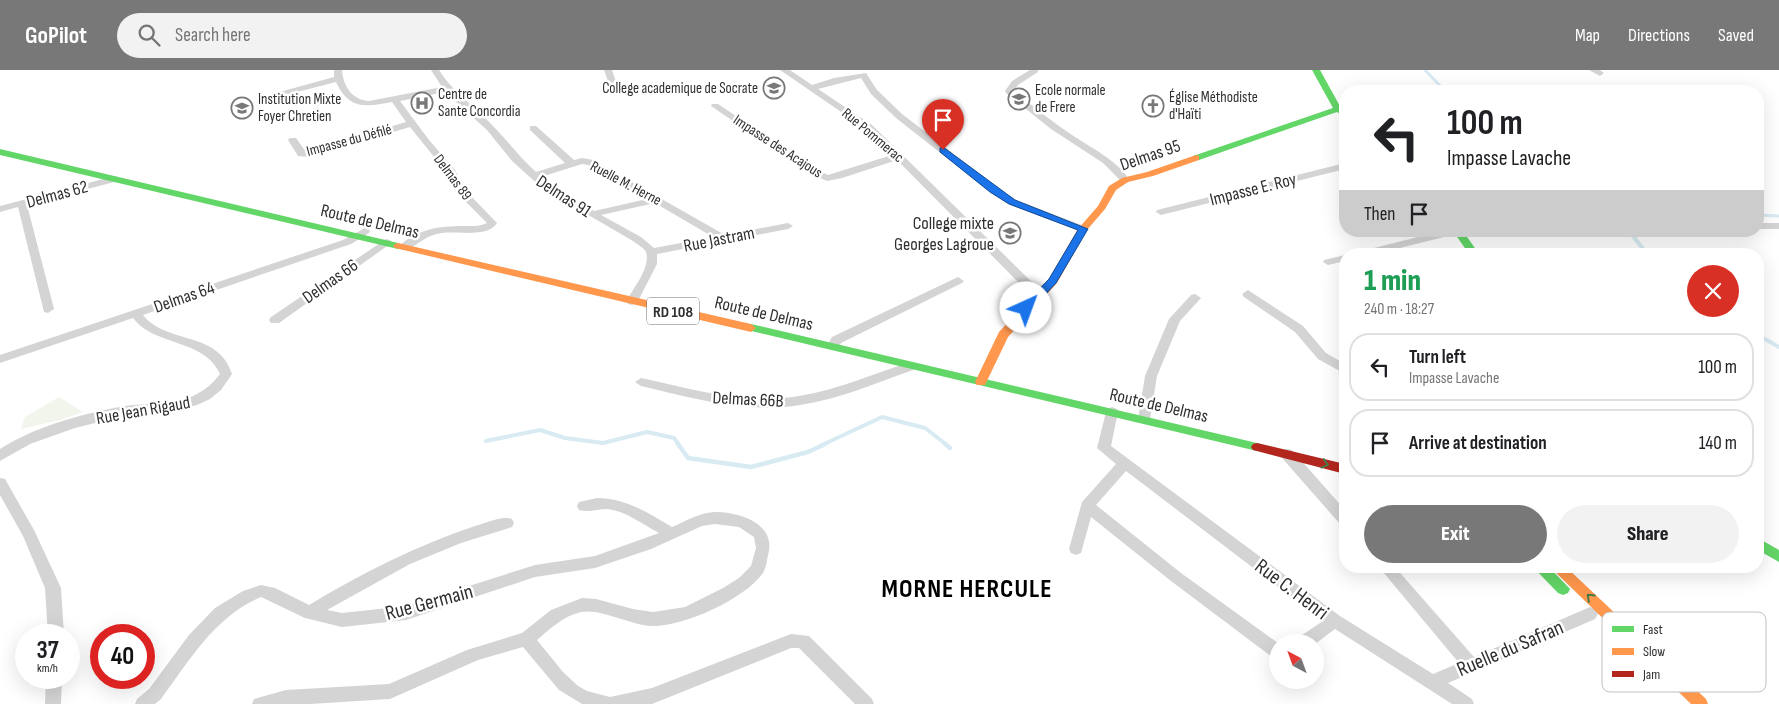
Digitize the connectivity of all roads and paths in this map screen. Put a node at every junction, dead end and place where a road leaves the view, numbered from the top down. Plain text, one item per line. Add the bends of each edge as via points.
1 (434, 70) edge
2 (608, 70) edge
3 (784, 70) edge
4 (1034, 70) edge
5 (1316, 70) edge
6 (338, 75) edge
7 (612, 82) dead end
8 (447, 88) junction
9 (810, 88) junction
10 (262, 98) dead end
11 (395, 100) junction
12 (715, 106) dead end
13 (1339, 107) edge
14 (1339, 113) edge
15 (412, 123) junction
16 (533, 128) dead end
17 (293, 140) dead end
18 (0, 147) edge
19 (0, 152) edge
20 (899, 156) junction
21 (572, 164) junction
22 (1339, 168) edge
23 (534, 176) junction
24 (115, 179) junction
25 (1125, 180) junction
26 (657, 200) junction
27 (22, 204) junction
28 (0, 209) edge
29 (1161, 212) dead end
30 (592, 214) junction
31 (788, 226) dead end
32 (1764, 226) edge
33 (1779, 226) edge
34 (1083, 229) junction
35 (362, 233) junction
36 (1432, 237) edge
37 (1461, 237) edge
38 (723, 238) junction
39 (386, 242) junction
40 (407, 244) junction
41 (1387, 248) edge
42 (1470, 248) edge
43 (651, 252) junction
44 (1339, 259) edge
45 (1328, 262) dead end
46 (958, 281) dead end
47 (1248, 294) dead end
48 (1038, 295) junction
49 (634, 298) junction
50 (1195, 298) dead end
51 (48, 309) dead end
52 (135, 313) junction
53 (275, 320) dead end
54 (834, 343) junction
55 (0, 359) edge
56 (912, 366) junction
57 (1339, 366) edge
58 (982, 378) junction
59 (641, 382) dead end
60 (1112, 412) junction
61 (1145, 415) junction
62 (1287, 454) junction
63 (1336, 455) dead end
64 (0, 456) edge
65 (1125, 463) junction
66 (1339, 467) edge
67 (0, 483) edge
68 (584, 506) dead end
69 (1087, 506) junction
70 (1339, 513) edge
71 (508, 523) dead end
72 (671, 533) junction
73 (1764, 547) edge
74 (1076, 549) dead end
75 (1779, 557) edge
76 (1391, 573) edge
77 (1546, 573) edge
78 (1563, 573) edge
79 (1604, 612) edge
80 (310, 613) junction
81 (1593, 618) joint
82 (1335, 621) junction
83 (55, 624) edge
84 (1316, 634) edge
85 (526, 638) junction
86 (1269, 645) edge
87 (1471, 665) junction
88 (1431, 682) junction
89 (54, 689) edge
90 (1688, 692) edge
91 (859, 703) edge
92 (53, 704) edge
93 (143, 704) edge
94 (260, 704) edge
95 (609, 704) edge
96 (1466, 704) edge
97 (1701, 704) edge

1 - 8 street, Delmas 91
2 - 7 street
3 - 9 street, Rue Pommerac
4 - 25 street via 1009,91 1070,138 1106,160 1119,170
5 - 13 main road
6 - 10 street
6 - 11 street via 358,104
8 - 11 street
8 - 23 street, Delmas 91
9 - 20 street, Rue Pommerac via 869,127
9 - 34 street via 863,75 874,92 900,116 994,190 1012,202
11 - 15 street, Delmas 89
12 - 20 street, Impasse des Acajous via 827,178
14 - 25 main road, Delmas 95
15 - 17 street, Impasse du Défilé via 306,154 301,154
15 - 40 street, Delmas 89 via 452,172 460,190 492,223 480,230 433,230
16 - 21 street, Ruelle M. Herne
18 - 35 main road, Route de Delmas / RD 108
19 - 24 main road, Route de Delmas / RD 108
20 - 48 street, Rue Pommerac
21 - 23 street
21 - 26 street, Ruelle M. Herne via 590,162
22 - 29 street, Impasse E. Roy
23 - 30 street, Delmas 91 via 563,198
24 - 27 street, Delmas 62
24 - 35 main road, Route de Delmas / RD 108
25 - 34 main road, Delmas 95 via 1112,188 1102,207
26 - 30 street
26 - 38 street, Ruelle M. Herne
27 - 28 street, Delmas 62
27 - 51 street
30 - 43 street, Delmas 91 via 637,239
31 - 38 street, Rue Jastram
32 - 33 street
34 - 48 main road, Delmas 95 via 1053,281
35 - 39 main road, Route de Delmas / RD 108
35 - 40 main road, Route de Delmas / RD 108
35 - 52 street, Delmas 64 via 347,242
36 - 41 street
37 - 42 main road
38 - 43 street, Rue Jastram
39 - 40 main road, Route de Delmas / RD 108
39 - 53 street, Delmas 66
40 - 49 main road, Route de Delmas / RD 108
43 - 49 street via 652,264
44 - 45 street
46 - 54 street
47 - 57 street via 1299,329 1322,356
48 - 58 main road, Delmas 95 via 1003,335
49 - 54 main road, Route de Delmas / RD 108
50 - 61 street via 1175,319 1151,376
52 - 55 street, Delmas 64
52 - 64 street, Rue Jean Rigaud via 139,322 218,357 226,374 222,382 208,394 181,406 121,412 92,419 33,438
54 - 56 main road, Route de Delmas / RD 108
54 - 58 main road, Route de Delmas / RD 108
56 - 58 main road, Route de Delmas / RD 108
56 - 59 street, Delmas 66B via 833,392 760,403 710,398
58 - 60 main road, Route de Delmas / RD 108
58 - 61 main road, Route de Delmas / RD 108
60 - 61 main road, Route de Delmas / RD 108
60 - 65 street, Rue C. Henri via 1104,448
61 - 62 main road, Route de Delmas / RD 108
61 - 63 main road, Route de Delmas / RD 108
62 -> 66 main road, Route de Delmas / RD 108
62 - 70 street
65 - 69 street
65 - 82 street, Rue C. Henri
67 - 83 street via 29,534 53,588
68 - 72 street via 612,502
69 - 74 street
69 - 86 street
71 - 80 street via 428,550 346,590
72 - 80 street, Rue Germain via 623,554 571,567 535,571 406,613 342,620
72 - 85 street, Rue Germain via 693,522 714,518 742,522 761,535 761,560 744,582 709,604 687,613 653,618 582,605 556,615
73 - 75 main road
76 - 87 street
77 - 81 main road
79 -> 78 main road
80 - 93 street, Rue Germain via 270,593 261,592 234,604 220,613 195,640
81 - 87 street, Ruelle du Safran
82 - 84 street
82 - 88 street, Rue C. Henri
85 - 94 street, Rue Germain via 473,655 390,691 286,698
85 - 95 street via 561,682 582,696
87 - 88 street, Ruelle du Safran
88 - 96 street, Rue C. Henri
89 - 92 street
97 -> 90 main road
91 - 95 street via 803,641 798,640 652,696

